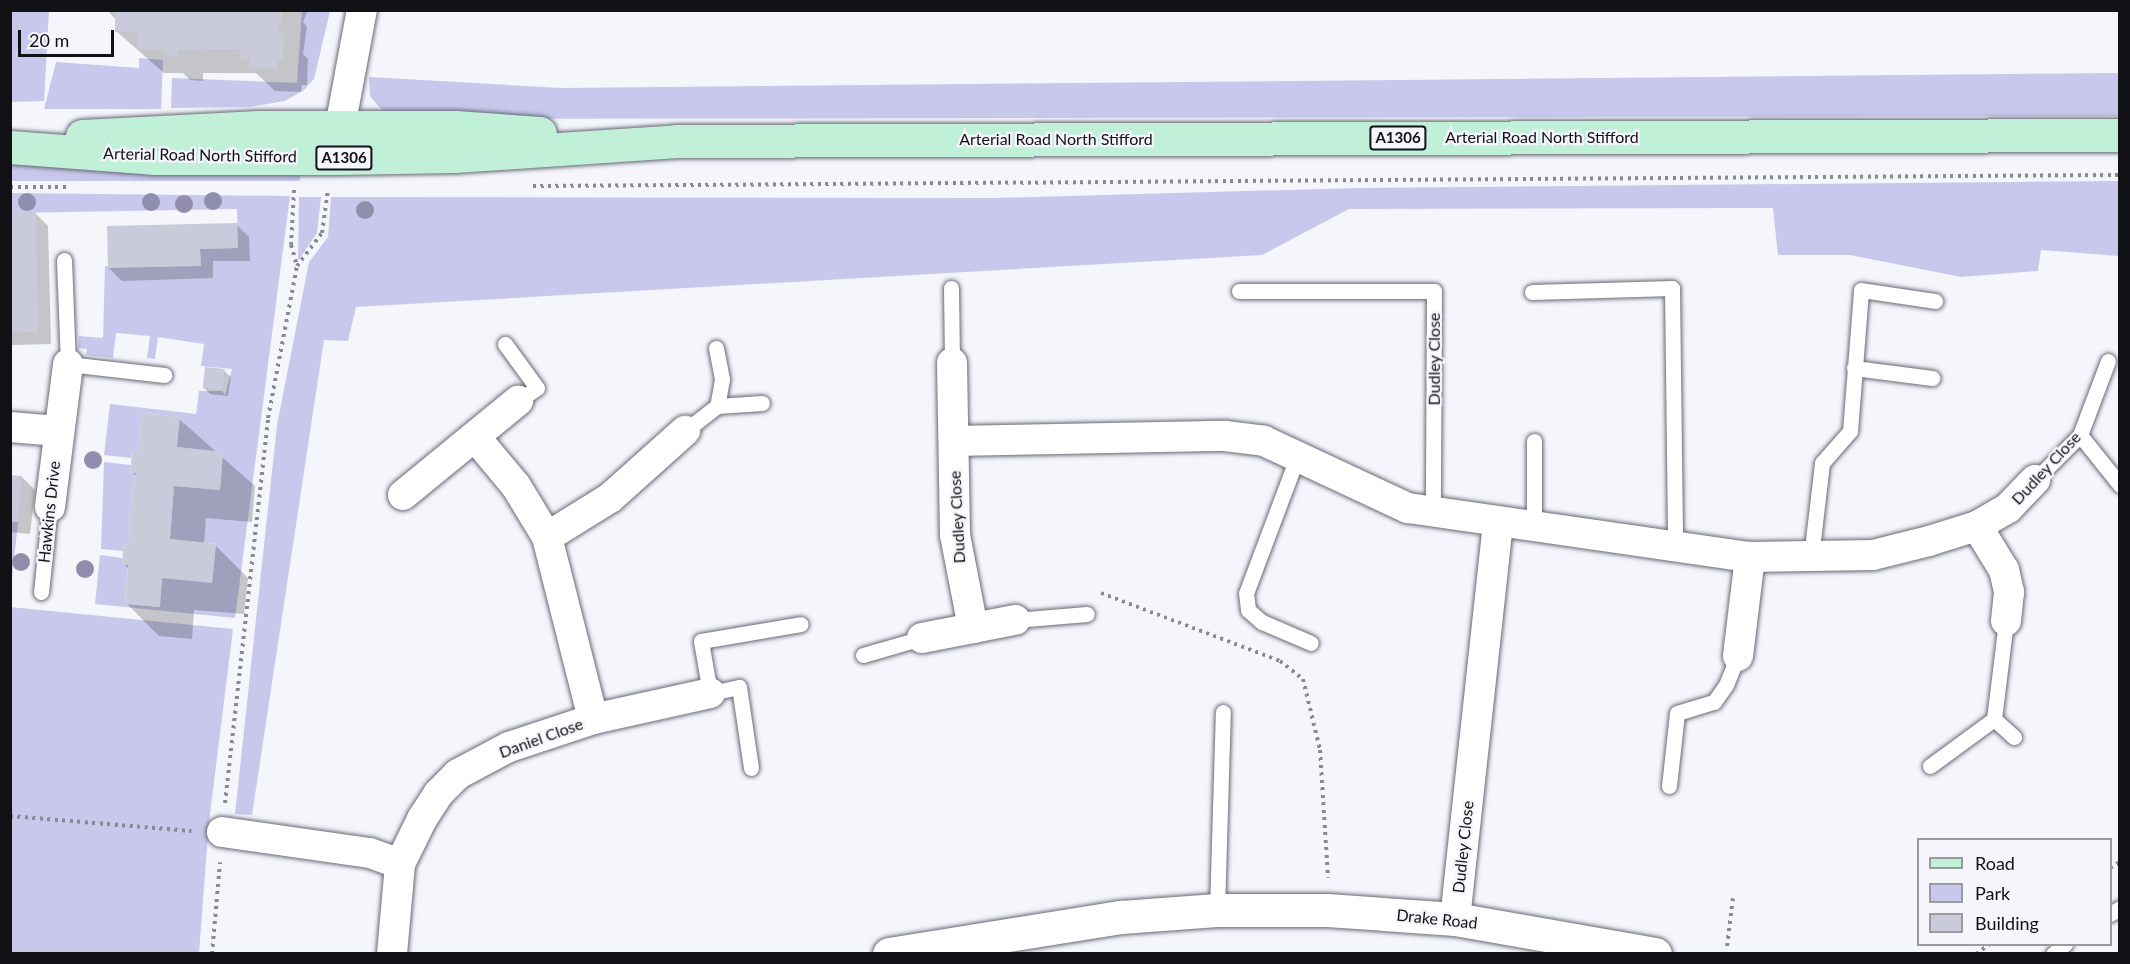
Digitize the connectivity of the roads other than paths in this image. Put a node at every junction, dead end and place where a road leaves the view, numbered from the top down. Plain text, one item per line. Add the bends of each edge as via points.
1 (362, 10) edge
2 (340, 127) junction
3 (2120, 135) edge
4 (10, 141) edge
5 (677, 141) junction
6 (10, 147) edge
7 (64, 260) dead end
8 (951, 288) dead end
9 (1239, 291) dead end
10 (1532, 292) dead end
11 (1935, 301) dead end
12 (505, 344) dead end
13 (716, 348) dead end
14 (2108, 361) dead end
15 (952, 363) joint
16 (68, 364) junction
17 (1854, 368) junction
18 (164, 375) dead end
19 (1932, 378) dead end
20 (518, 401) joint
21 (762, 403) dead end
22 (717, 406) junction
23 (10, 427) edge
24 (58, 431) junction
25 (685, 431) joint
26 (2080, 435) junction
27 (476, 438) junction
28 (954, 441) junction
29 (1534, 441) dead end
30 (1298, 455) junction
31 (2035, 480) joint
32 (2120, 485) edge
33 (403, 495) dead end
34 (50, 507) joint
35 (1433, 514) junction
36 (1498, 524) junction
37 (1977, 526) junction
38 (1534, 528) junction
39 (547, 537) junction
40 (1676, 546) junction
41 (1750, 557) junction
42 (1811, 557) junction
43 (41, 592) dead end
44 (1087, 614) dead end
45 (1015, 620) joint
46 (2006, 621) joint
47 (801, 624) dead end
48 (973, 628) junction
49 (922, 638) joint
50 (1311, 643) dead end
51 (863, 655) dead end
52 (1738, 656) joint
53 (710, 693) junction
54 (1223, 712) dead end
55 (593, 719) junction
56 (1994, 719) junction
57 (2014, 737) dead end
58 (1930, 766) dead end
59 (751, 768) dead end
60 (1669, 786) dead end
61 (222, 832) road end
62 (400, 864) junction
63 (1217, 910) junction
64 (1455, 919) junction
65 (392, 954) edge
66 (889, 954) edge
67 (1655, 954) edge

1 - 2 street
2 - 4 main road, Arterial Road North Stifford / A1306 via 169,130
2 - 5 main road, Arterial Road North Stifford / A1306 via 455,127
3 - 5 main road, Arterial Road North Stifford / A1306
5 - 6 main road, Arterial Road North Stifford / A1306 via 454,156 337,158 156,158
7 - 16 lane, Hawkins Drive
8 - 15 lane, Dudley Close
9 - 35 lane, Dudley Close via 1434,291
10 - 40 lane via 1672,288
11 - 17 lane via 1861,290
12 - 20 lane via 537,388
13 - 22 lane via 722,379
14 - 26 lane, Dudley Close
15 - 28 street, Dudley Close
16 - 18 lane
16 - 24 street, Hawkins Drive
17 - 19 lane
17 - 42 lane via 1850,431 1822,463
20 - 27 street
21 - 22 lane
22 - 25 lane
23 - 24 street
24 - 34 street, Hawkins Drive
25 - 39 street via 610,498
26 - 31 lane, Dudley Close
26 - 32 lane
27 - 33 street
27 - 39 street, Daniel Close via 516,486
28 - 30 street, Dudley Close via 1225,436 1264,441
28 - 48 street, Dudley Close via 955,535
29 - 38 lane
30 - 35 street, Dudley Close via 1398,504
30 - 50 lane via 1246,593 1248,610 1262,622
31 - 37 street, Dudley Close via 2008,508
34 - 43 lane, Hawkins Drive
35 - 36 street, Dudley Close
36 - 38 street, Dudley Close
36 - 64 street, Dudley Close
37 - 42 street, Dudley Close via 1873,555
37 - 46 street via 2004,570 2009,592
38 - 40 street, Dudley Close
39 - 55 street, Daniel Close
40 - 41 street, Dudley Close
41 - 42 street, Dudley Close
41 - 52 street
44 - 45 lane
45 - 48 street
46 - 56 lane
47 - 53 lane via 701,641
48 - 49 street
49 - 51 lane
52 - 60 lane via 1714,702 1677,713
53 - 55 street, Daniel Close
53 - 59 lane, Daniel Close via 739,687
54 - 63 lane
55 - 62 street, Daniel Close via 509,747 458,774 427,810
56 - 57 lane
56 - 58 lane
61 - 62 street via 370,853
62 - 65 street, Daniel Close
63 - 64 street, Drake Road via 1327,910
63 - 66 street, Drake Road via 1121,917
64 - 67 street, Drake Road

